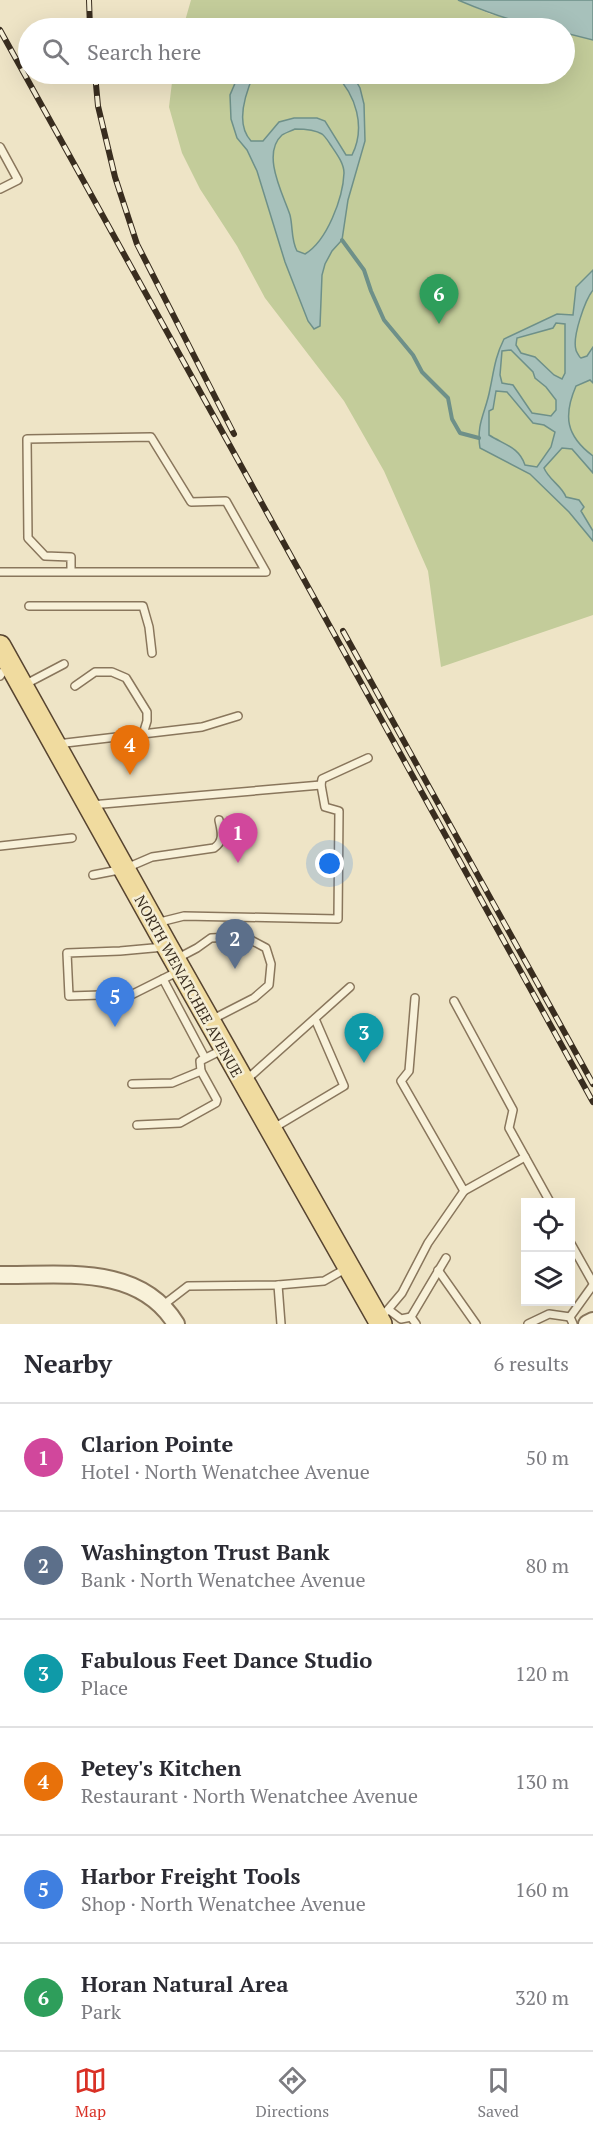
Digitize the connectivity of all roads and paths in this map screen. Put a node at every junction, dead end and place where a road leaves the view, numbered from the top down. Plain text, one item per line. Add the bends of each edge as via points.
1 (0, 147) edge
2 (0, 189) edge
3 (0, 572) edge
4 (71, 572) junction
5 (29, 606) dead end
6 (152, 653) dead end
7 (2, 662) edge
8 (64, 664) dead end
9 (22, 686) junction
10 (75, 686) dead end
11 (238, 716) dead end
12 (143, 734) junction
13 (54, 744) junction
14 (368, 758) dead end
15 (321, 785) junction
16 (88, 805) junction
17 (219, 820) dead end
18 (72, 838) dead end
19 (0, 846) edge
20 (124, 869) junction
21 (93, 875) dead end
22 (154, 924) junction
23 (171, 964) junction
24 (350, 987) dead end
25 (415, 998) dead end
26 (454, 1001) dead end
27 (315, 1019) junction
28 (209, 1021) junction
29 (225, 1049) junction
30 (205, 1058) junction
31 (201, 1071) junction
32 (243, 1082) junction
33 (132, 1084) dead end
34 (137, 1125) dead end
35 (270, 1130) junction
36 (525, 1157) junction
37 (464, 1191) junction
38 (546, 1198) edge
39 (575, 1251) edge
40 (446, 1258) dead end
41 (348, 1268) junction
42 (438, 1270) junction
43 (0, 1275) edge
44 (593, 1284) edge
45 (278, 1285) junction
46 (162, 1306) junction
47 (411, 1317) junction
48 (383, 1318) edge
49 (572, 1320) edge
50 (593, 1321) edge
51 (176, 1324) edge
52 (280, 1324) edge
53 (416, 1324) edge
54 (476, 1324) edge
55 (528, 1324) edge
56 (587, 1324) edge

1 - 2 lane via 18,180
3 - 4 lane
4 - 4 lane via 163,572 266,572 226,501 191,502 152,437 27,439 28,538 45,556 71,557
5 - 6 lane via 143,606
7 - 9 main road, NORTH WENATCHEE AVENUE
8 - 9 lane
9 - 13 main road, NORTH WENATCHEE AVENUE
10 - 12 lane via 95,672 112,672 126,678 147,712
11 - 12 lane via 201,727
12 - 13 lane
13 - 16 main road, NORTH WENATCHEE AVENUE
14 - 15 lane via 322,779
15 - 16 lane
15 - 22 lane via 325,807 339,811 338,919 184,916
16 - 20 main road, NORTH WENATCHEE AVENUE
17 - 20 lane via 222,838 214,848 152,857
18 - 19 lane
20 - 21 lane
20 - 22 main road, NORTH WENATCHEE AVENUE
22 - 23 main road, NORTH WENATCHEE AVENUE
23 - 23 lane via 120,951 67,953 69,996 133,994
23 - 28 main road, NORTH WENATCHEE AVENUE
23 - 28 lane via 211,938 249,939 266,948 271,964 268,985 254,999
23 - 30 lane
24 - 27 lane
25 - 37 lane via 409,1071 401,1081
26 - 36 lane via 513,1110 509,1128
27 - 32 lane
27 - 35 lane via 344,1086
28 - 29 main road, NORTH WENATCHEE AVENUE
29 - 30 lane
29 - 32 main road, NORTH WENATCHEE AVENUE
30 - 31 lane via 200,1061
31 - 33 lane via 172,1083
31 - 34 lane via 216,1103 180,1123
32 - 35 main road, NORTH WENATCHEE AVENUE
35 - 41 main road, NORTH WENATCHEE AVENUE
36 - 37 lane
36 - 38 lane
37 - 48 lane
39 - 44 lane
40 - 42 lane
41 - 45 lane via 324,1281
41 - 48 main road, NORTH WENATCHEE AVENUE
42 - 47 lane
42 - 54 lane
43 - 46 street via 106,1277 143,1291
44 - 49 lane
45 - 46 lane via 188,1286
45 - 52 lane
46 - 51 street
47 - 48 lane
47 - 53 lane
49 - 55 lane via 549,1314
50 - 56 street

